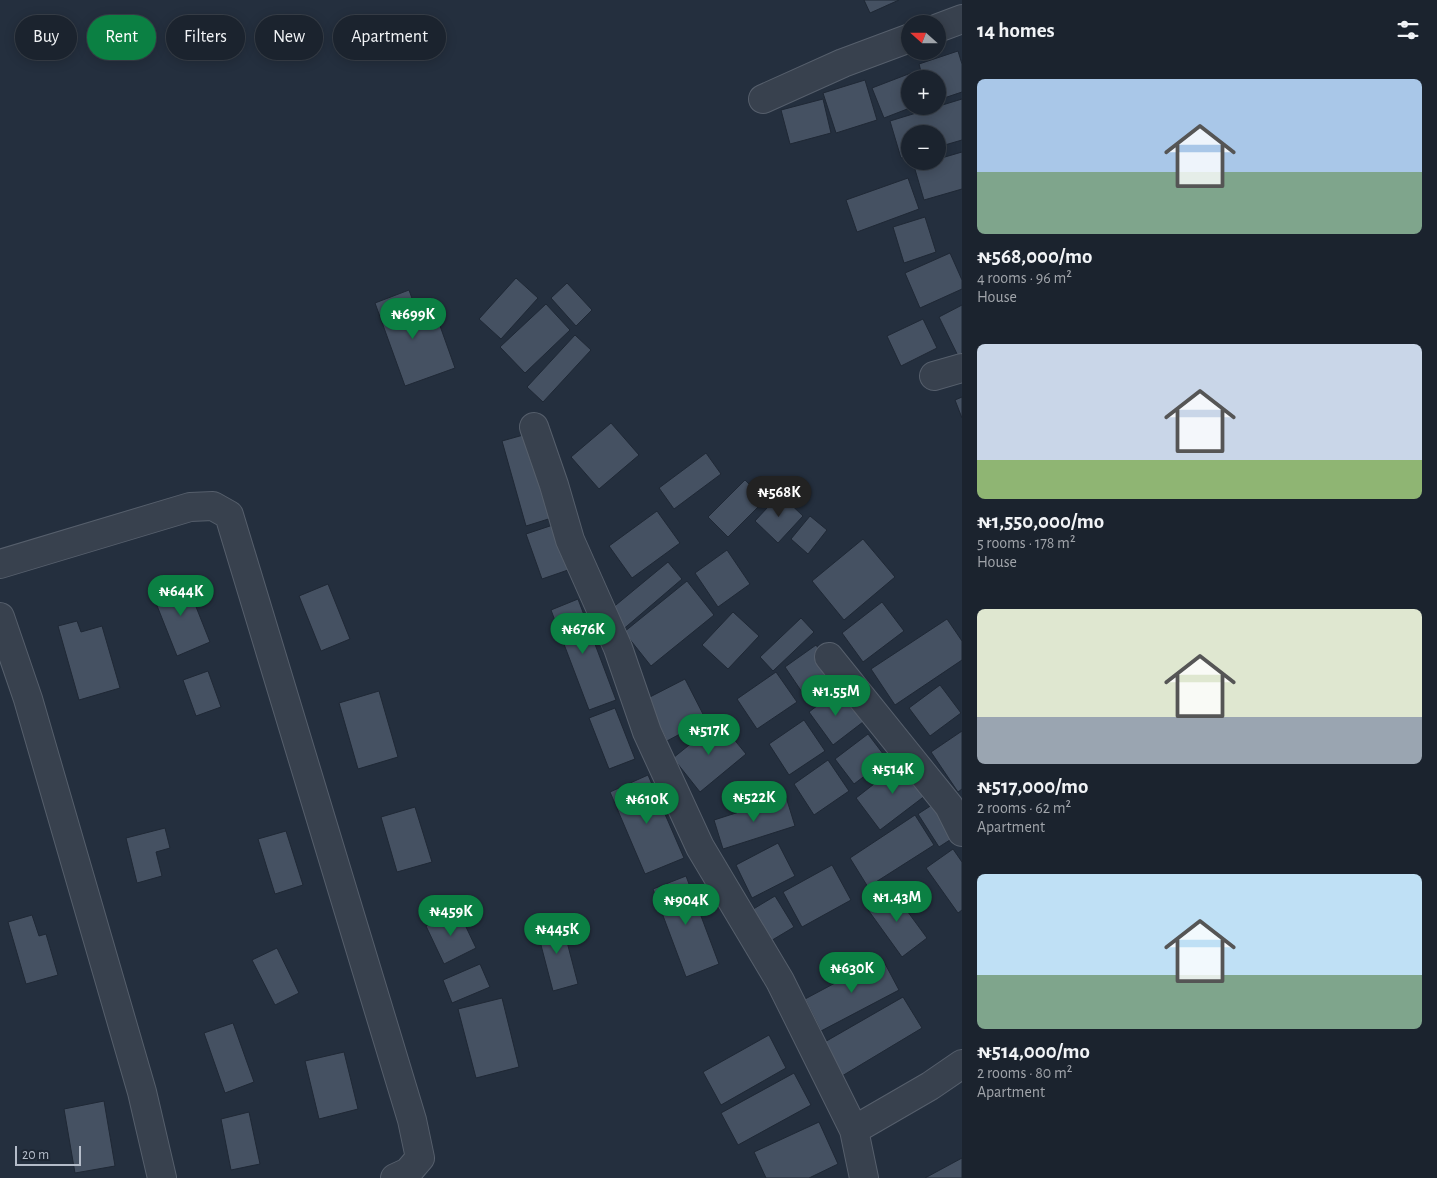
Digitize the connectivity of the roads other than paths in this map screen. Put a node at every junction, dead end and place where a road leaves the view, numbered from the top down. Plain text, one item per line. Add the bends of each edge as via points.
1 (962, 19) edge
2 (946, 25) edge
3 (901, 41) edge
4 (763, 99) dead end
5 (962, 368) edge
6 (934, 376) dead end
7 (534, 427) dead end
8 (0, 564) edge
9 (0, 617) edge
10 (829, 657) dead end
11 (962, 832) edge
12 (962, 1064) edge
13 (854, 1130) junction
14 (162, 1178) edge
15 (395, 1178) edge
16 (864, 1178) edge

1 - 2 street
3 - 4 street
5 - 6 street
7 - 13 street via 570,540 618,648 647,732 700,847 780,981
8 - 15 street via 190,507 213,506 229,515 412,1120 420,1158 408,1172
9 - 14 street via 28,699 142,1092
10 - 11 street via 949,806
12 - 13 street
13 - 16 street

